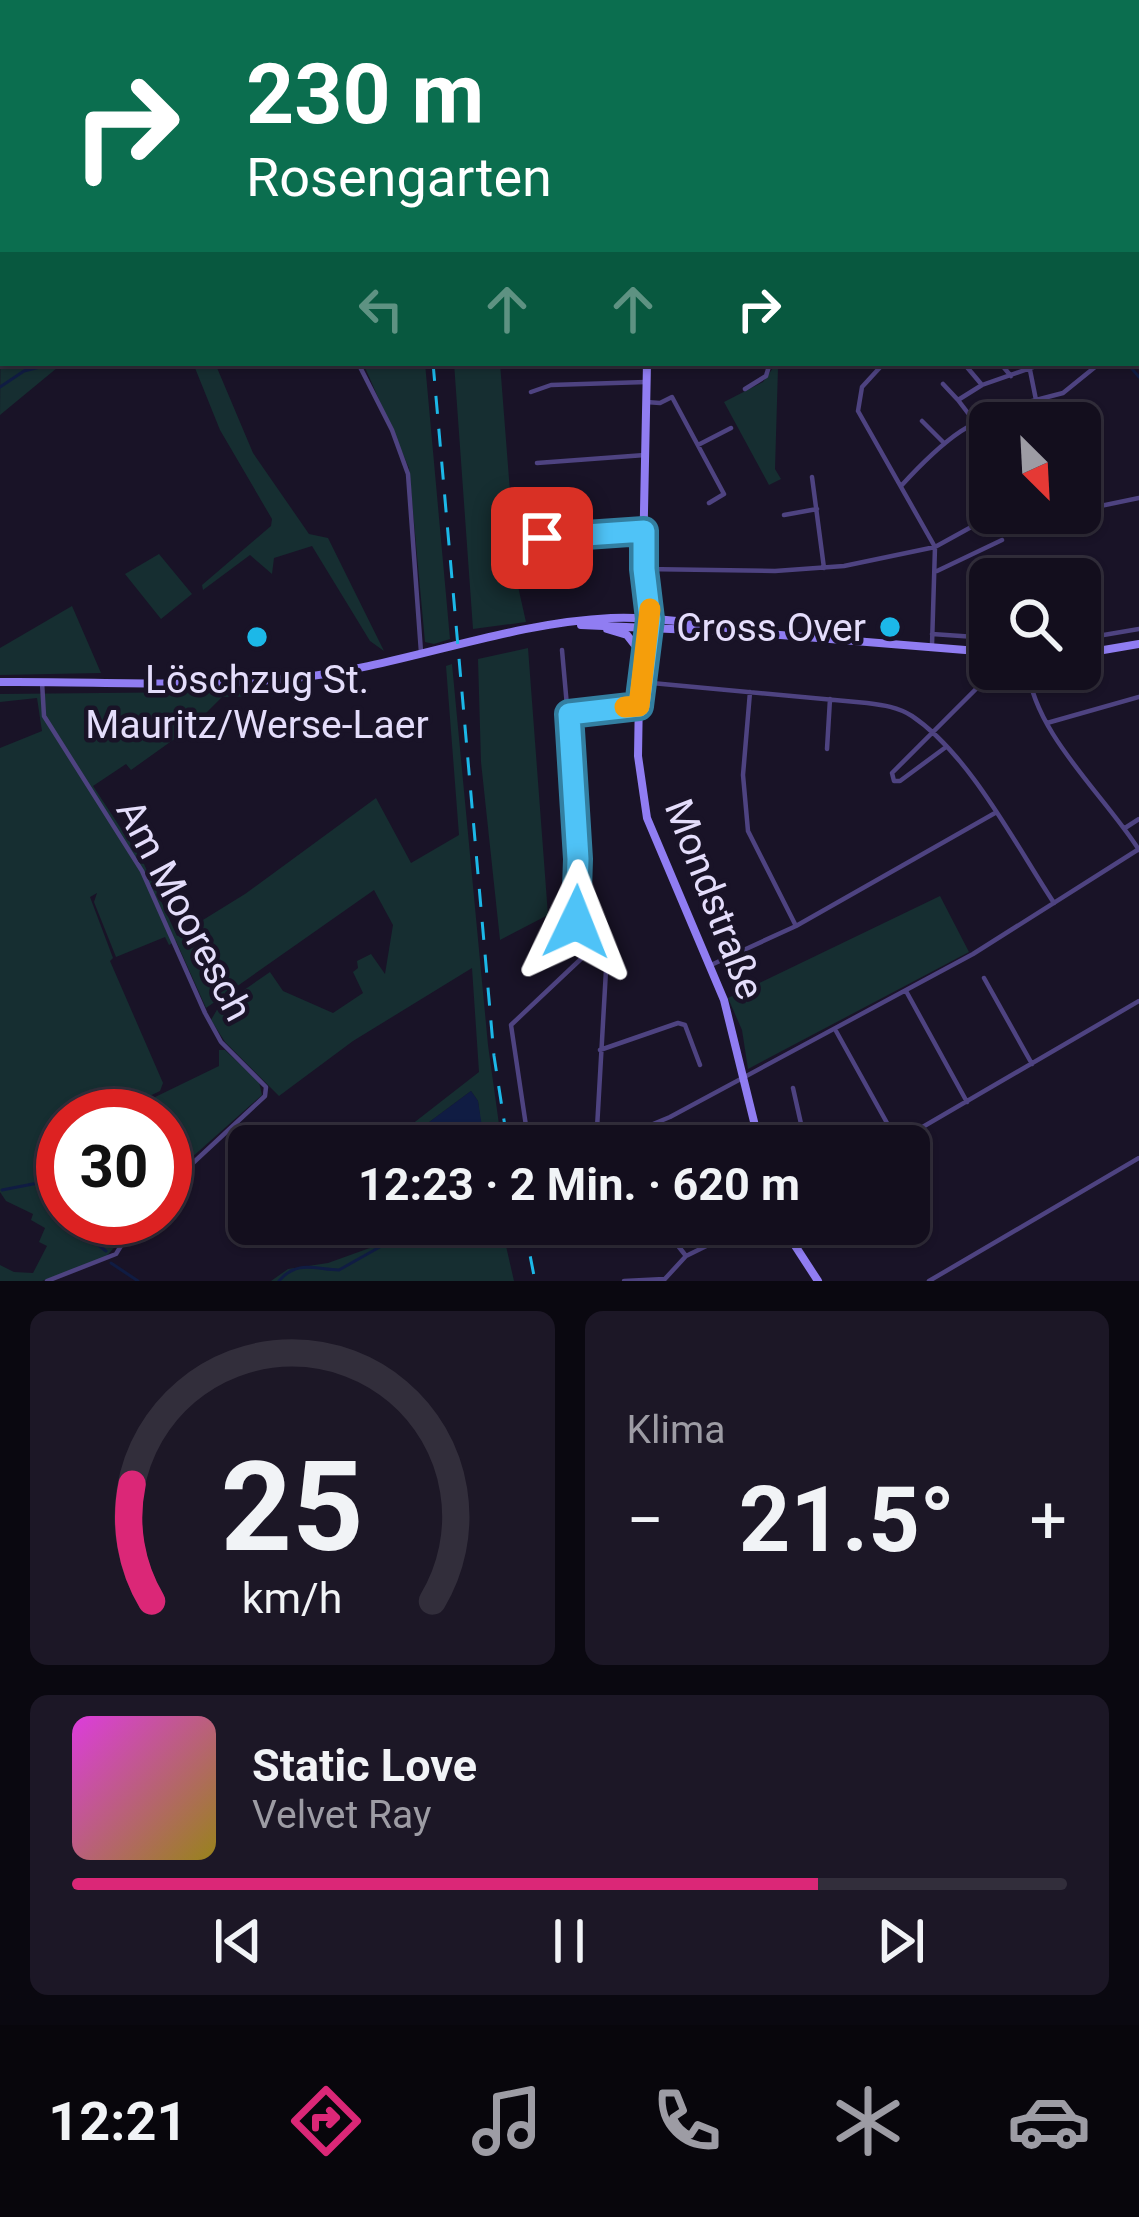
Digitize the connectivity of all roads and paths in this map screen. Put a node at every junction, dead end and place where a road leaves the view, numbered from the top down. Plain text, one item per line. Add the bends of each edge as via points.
1 (360, 366) edge
2 (647, 366) edge
3 (769, 366) edge
4 (881, 366) edge
5 (966, 366) dead end
6 (1003, 366) edge
7 (1037, 366) edge
8 (1096, 366) edge
9 (1030, 370) junction
10 (1011, 376) junction
11 (646, 382) junction
12 (943, 384) dead end
13 (982, 385) junction
14 (745, 389) dead end
15 (531, 392) dead end
16 (958, 400) junction
17 (1036, 400) junction
18 (646, 402) junction
19 (1030, 402) edge
20 (969, 414) edge
21 (922, 421) dead end
22 (969, 424) edge
23 (731, 428) dead end
24 (944, 442) junction
25 (698, 446) junction
26 (645, 455) junction
27 (537, 463) dead end
28 (812, 477) dead end
29 (901, 486) junction
30 (1139, 498) edge
31 (709, 503) dead end
32 (1101, 506) edge
33 (817, 509) junction
34 (784, 515) dead end
35 (969, 527) edge
36 (644, 531) junction
37 (542, 538) dead end
38 (1002, 540) dead end
39 (935, 547) junction
40 (824, 568) junction
41 (644, 569) junction
42 (936, 571) junction
43 (646, 622) junction
44 (568, 624) junction
45 (594, 626) junction
46 (1139, 629) edge
47 (932, 634) junction
48 (1101, 635) edge
49 (969, 637) edge
50 (1139, 644) edge
51 (932, 647) junction
52 (562, 650) dead end
53 (969, 650) edge
54 (1101, 651) edge
55 (640, 654) junction
56 (422, 655) junction
57 (641, 676) junction
58 (0, 682) edge
59 (42, 682) junction
60 (975, 690) edge
61 (1035, 690) edge
62 (750, 692) junction
63 (1139, 697) edge
64 (830, 699) junction
65 (639, 706) junction
66 (569, 714) junction
67 (1047, 723) junction
68 (933, 734) junction
69 (826, 748) dead end
70 (946, 748) junction
71 (995, 813) junction
72 (1139, 819) edge
73 (1125, 828) junction
74 (1139, 849) edge
75 (1054, 903) junction
76 (796, 926) junction
77 (605, 958) junction
78 (710, 965) junction
79 (984, 977) dead end
80 (905, 991) junction
81 (1139, 1001) edge
82 (835, 1029) junction
83 (600, 1050) junction
84 (1032, 1064) junction
85 (700, 1065) dead end
86 (744, 1077) junction
87 (793, 1088) dead end
88 (968, 1102) junction
89 (526, 1125) edge
90 (598, 1125) edge
91 (658, 1125) edge
92 (755, 1125) edge
93 (801, 1125) edge
94 (883, 1125) edge
95 (927, 1125) edge
96 (1139, 1158) edge
97 (192, 1163) edge
98 (122, 1245) edge
99 (677, 1245) edge
100 (706, 1245) edge
101 (795, 1245) edge
102 (686, 1256) junction
103 (664, 1280) edge
104 (47, 1281) edge
105 (624, 1281) edge
106 (818, 1281) edge
107 (928, 1281) edge

1 - 56 street via 408,474
2 - 11 main road
3 - 14 street
4 - 29 street via 862,387 858,410
5 - 13 street
6 - 10 street
7 - 9 street
8 - 17 street via 1063,393
9 - 10 street
9 - 17 street
10 - 13 street
11 - 15 street
11 - 18 main road
12 - 16 street
13 - 16 street
16 - 20 street
17 - 19 street
18 - 25 street via 672,397
18 - 26 main road
21 - 24 street
22 - 24 street
23 - 25 street
24 - 29 street
25 - 31 street via 724,494
26 - 27 street
26 - 36 main road
28 - 33 street
29 - 39 street
30 - 32 street
33 - 34 street
33 - 40 street
35 - 39 street
36 - 37 street
36 - 41 main road
38 - 42 street
39 - 40 street
39 - 42 street
40 - 41 street
41 - 43 main road
42 - 47 street
43 - 44 main road
43 - 45 main road
43 - 51 main road
43 - 55 main road, Mondstraße
43 - 57 main road, Mondstraße
44 - 45 main road
44 - 56 main road
45 - 55 main road via 626,634
46 - 48 street
47 - 49 street
47 - 51 street
50 - 54 main road
51 - 53 main road
52 - 66 street
55 - 57 main road, Mondstraße
56 - 59 main road via 291,679
57 - 62 street
57 - 65 main road, Mondstraße
58 - 59 main road
59 - 97 street, Am Mooresch via 44,716 136,860 205,1013 267,1091
60 - 68 street
61 - 67 street
62 - 64 street
62 - 76 street via 748,831
63 - 67 street
64 - 68 street via 891,706
64 - 69 street
65 - 66 street
65 - 78 main road, Mondstraße via 647,818
66 - 77 street via 576,922 608,935
67 - 73 street
68 - 70 street
68 - 70 street via 892,773 894,781
70 - 71 street
71 - 75 street
71 - 76 street
72 - 73 street
73 - 74 street
74 - 75 street
75 - 80 street
76 - 78 street
77 - 83 street
77 - 89 street via 584,957 512,1025
78 - 86 main road, Mondstraße
79 - 84 street
80 - 82 street
80 - 88 street
81 - 84 street
82 - 86 street
82 - 94 street
83 - 85 street via 678,1023 686,1025
83 - 90 street
84 - 88 street
86 - 91 street
86 - 92 main road, Mondstraße
87 - 93 street
88 - 95 street
96 - 107 street
98 - 104 street
99 - 102 street
100 - 102 street
101 - 106 main road
102 - 103 street
103 - 105 street

